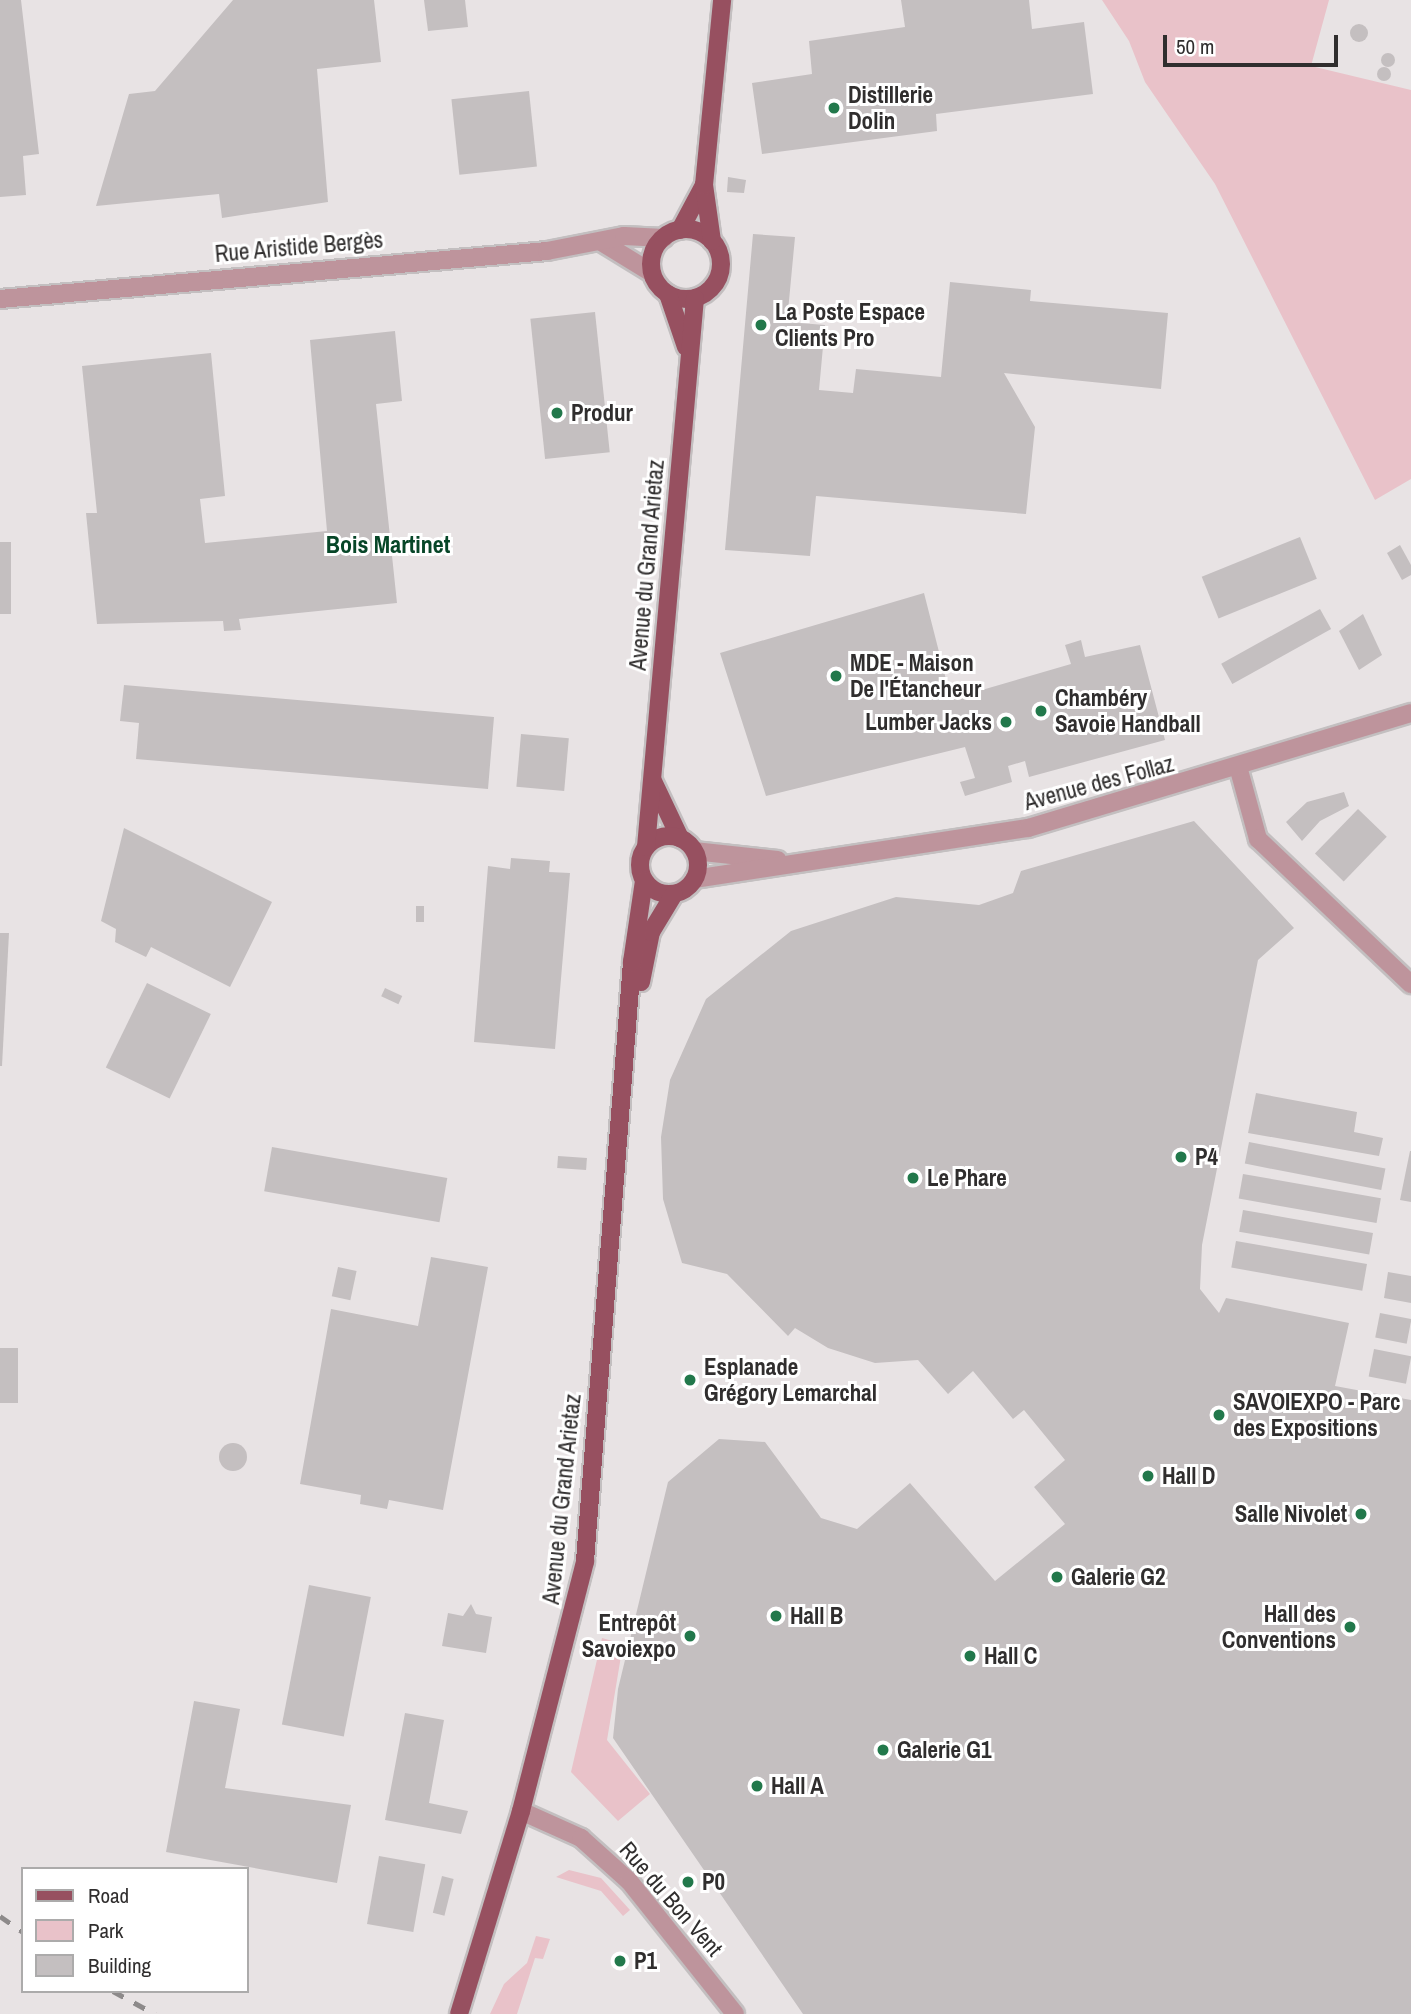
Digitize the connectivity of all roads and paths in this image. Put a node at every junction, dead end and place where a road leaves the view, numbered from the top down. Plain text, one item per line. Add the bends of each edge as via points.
1 (722, 0) edge
2 (704, 185) junction
3 (672, 234) junction
4 (712, 241) junction
5 (603, 243) junction
6 (652, 273) junction
7 (668, 294) junction
8 (695, 298) junction
9 (0, 299) edge
10 (688, 353) junction
11 (1411, 713) edge
12 (1239, 770) junction
13 (653, 781) junction
14 (680, 838) junction
15 (646, 847) junction
16 (694, 851) junction
17 (792, 861) junction
18 (694, 879) junction
19 (644, 881) junction
20 (674, 894) junction
21 (1411, 984) edge
22 (628, 1058) junction
23 (521, 1811) junction
24 (459, 2014) edge
25 (736, 2014) edge

1 - 2 main road
2 - 3 main road
2 - 4 main road
3 - 4 main road
3 - 5 street, Rue Aristide Bergès via 624,236
3 - 6 main road via 654,251
4 - 8 main road via 720,274
5 - 6 street
5 - 9 street, Rue Aristide Bergès
6 - 7 main road
7 - 8 main road
7 - 10 main road, Avenue du Grand Arietaz
8 - 10 main road, Avenue du Grand Arietaz
10 - 13 main road, Avenue du Grand Arietaz
11 - 12 street, Avenue des Follaz
12 - 17 street, Avenue des Follaz via 968,841
12 - 21 street via 1258,839
13 - 14 main road
13 - 15 main road, Avenue du Grand Arietaz
14 - 15 main road via 662,836
14 - 16 main road
15 - 19 main road via 639,864
16 - 17 street, Avenue des Follaz
16 - 18 main road
17 - 18 street, Avenue des Follaz
18 - 20 main road
19 - 20 main road
19 - 22 main road, Avenue du Grand Arietaz via 632,962
20 - 22 main road, Avenue du Grand Arietaz via 651,932
22 - 23 main road, Avenue du Grand Arietaz via 585,1561
23 - 24 main road, Avenue du Grand Arietaz
23 - 25 street, Rue du Bon Vent via 581,1838 629,1881

